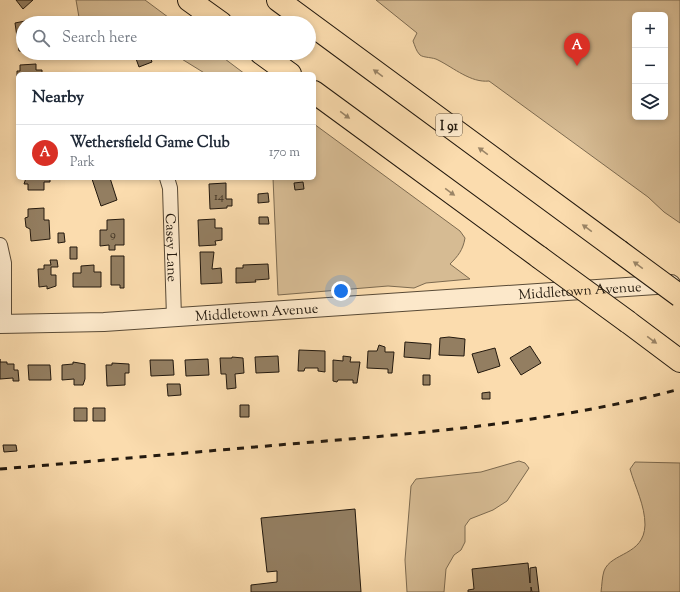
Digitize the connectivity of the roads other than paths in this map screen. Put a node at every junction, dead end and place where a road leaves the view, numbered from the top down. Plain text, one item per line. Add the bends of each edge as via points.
1 (189, 0) edge
2 (278, 0) edge
3 (211, 16) edge
4 (300, 16) edge
5 (316, 28) edge
6 (271, 60) edge
7 (287, 72) edge
8 (316, 93) edge
9 (168, 180) edge
10 (0, 245) edge
11 (680, 284) edge
12 (680, 296) edge
13 (174, 317) junction
14 (2, 324) edge
15 (678, 359) edge

1 - 3 highway
4 -> 2 highway, I 91, bridge
12 -> 5 highway, I 91, bridge
6 - 7 highway
8 -> 15 highway, bridge
9 - 13 street, Casey Lane via 170,188
10 - 14 street via 4,263
11 - 13 street, Middletown Avenue
13 - 14 street, Middletown Avenue via 104,322

